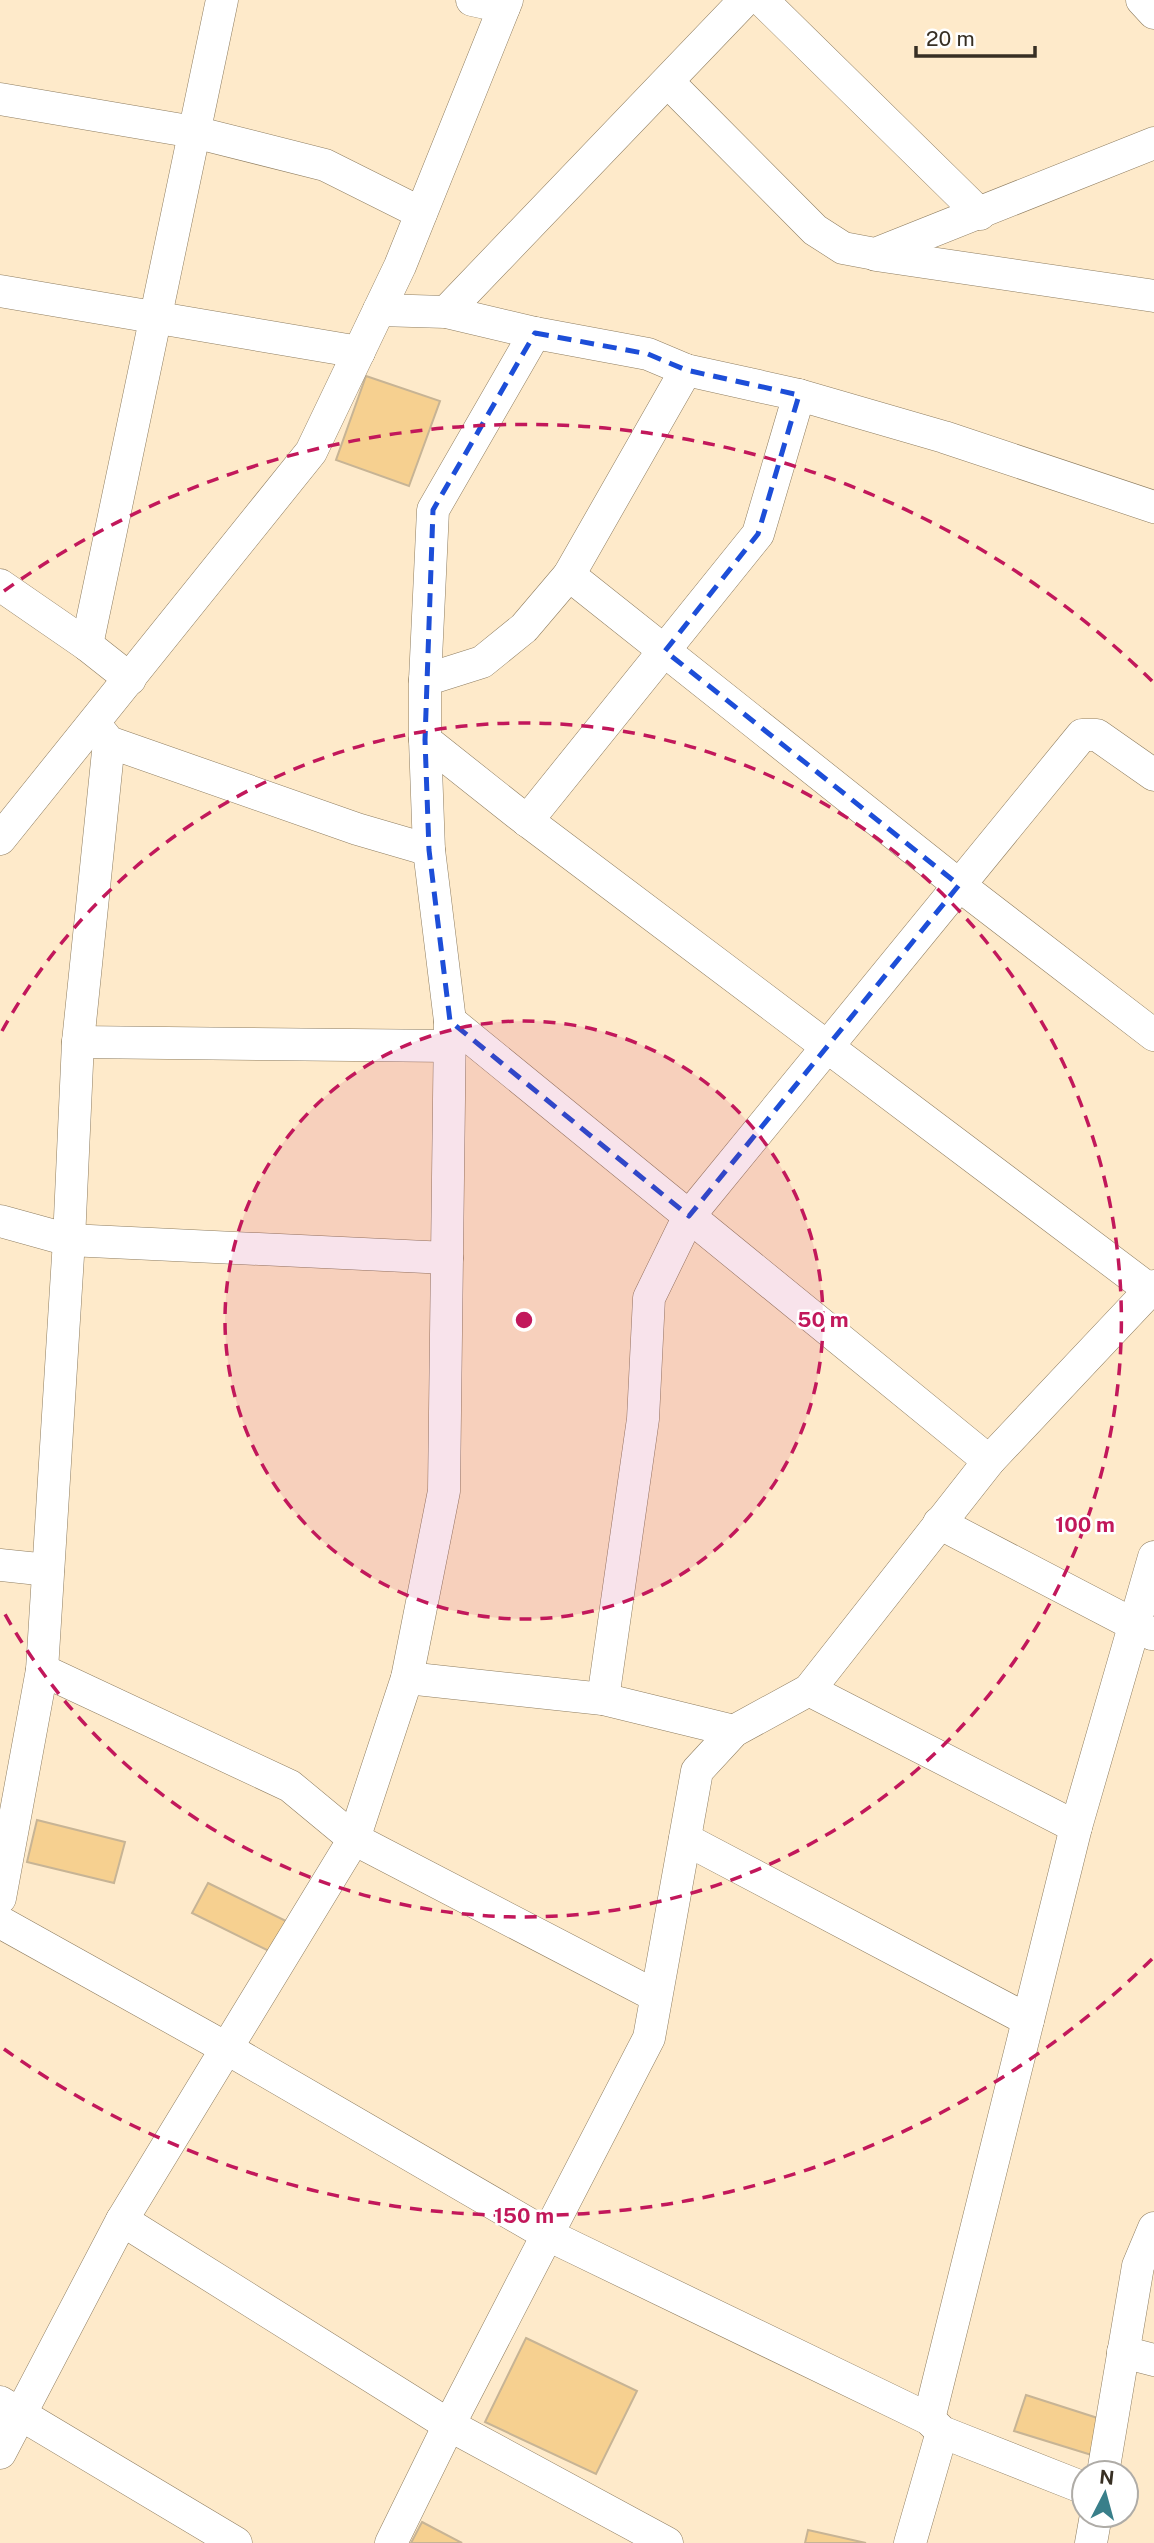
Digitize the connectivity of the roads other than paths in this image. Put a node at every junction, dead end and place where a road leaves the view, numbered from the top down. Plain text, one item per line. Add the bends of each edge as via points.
1 (222, 0) edge
2 (472, 0) edge
3 (745, 0) edge
4 (761, 0) edge
5 (1142, 0) edge
6 (505, 4) edge
7 (1154, 13) edge
8 (668, 82) junction
9 (0, 99) edge
10 (194, 132) junction
11 (1154, 144) edge
12 (421, 213) junction
13 (980, 214) junction
14 (875, 254) junction
15 (0, 291) edge
16 (1154, 296) edge
17 (379, 310) junction
18 (446, 312) junction
19 (155, 317) junction
20 (535, 333) junction
21 (359, 352) junction
22 (686, 370) junction
23 (799, 395) junction
24 (1154, 507) edge
25 (569, 575) junction
26 (0, 585) edge
27 (87, 645) junction
28 (665, 651) junction
29 (130, 679) junction
30 (425, 680) junction
31 (101, 732) junction
32 (425, 740) junction
33 (1154, 775) edge
34 (527, 821) junction
35 (0, 839) edge
36 (429, 850) junction
37 (959, 885) junction
38 (450, 1033) junction
39 (1154, 1034) edge
40 (78, 1042) junction
41 (829, 1047) junction
42 (689, 1216) junction
43 (0, 1221) edge
44 (69, 1241) junction
45 (447, 1258) junction
46 (1153, 1290) edge
47 (989, 1461) junction
48 (939, 1523) junction
49 (1154, 1557) edge
50 (0, 1565) edge
51 (48, 1570) junction
52 (1144, 1630) edge
53 (42, 1670) junction
54 (407, 1678) junction
55 (809, 1690) junction
56 (603, 1699) junction
57 (734, 1731) junction
58 (1076, 1827) junction
59 (354, 1839) junction
60 (685, 1839) junction
61 (0, 1898) edge
62 (0, 1922) edge
63 (656, 1996) junction
64 (1028, 2020) junction
65 (226, 2048) junction
66 (122, 2220) junction
67 (1154, 2228) edge
68 (548, 2235) junction
69 (1146, 2264) edge
70 (1123, 2352) junction
71 (1154, 2360) edge
72 (9, 2408) edge
73 (449, 2425) junction
74 (936, 2426) junction
75 (0, 2453) edge
76 (1105, 2459) edge
77 (1070, 2482) edge
78 (236, 2543) edge
79 (391, 2543) edge
80 (667, 2543) edge
81 (910, 2543) edge

1 - 10 street
2 - 6 street
3 - 8 street
4 - 13 street
5 - 7 street
6 - 12 street
8 - 14 street via 815,230 843,248
8 - 18 street
9 - 10 street
10 - 12 street via 325,165
10 - 19 street
11 - 13 street
12 - 17 street
13 - 14 street
14 - 16 street
15 - 19 street
17 - 18 street
17 - 21 street
18 - 20 street
19 - 21 street
19 - 27 street
20 - 22 street via 648,354
20 - 30 street via 433,510
21 - 29 street via 311,452
22 - 23 street
22 - 25 street
23 - 24 street via 944,436
23 - 28 street via 758,534
25 - 28 street
25 - 30 street via 524,628 482,662
26 - 27 street
27 - 29 street
28 - 34 street
28 - 37 street
29 - 31 street
30 - 32 street
31 - 35 street
31 - 36 street via 357,829
31 - 40 street
32 - 34 street
32 - 36 street
33 - 37 street via 1097,735 1082,736
34 - 41 street
36 - 38 street
37 - 39 street
37 - 41 street
38 - 40 street
38 - 42 street
38 - 45 street
40 - 44 street
41 - 42 street
41 - 46 street
42 - 47 street
42 - 56 street via 649,1298 643,1419
43 - 44 street
44 - 45 street
44 - 51 street
45 - 54 street via 444,1491
46 - 47 street
47 - 48 street
48 - 52 street
48 - 55 street
49 - 52 street
50 - 51 street
51 - 53 street
52 - 58 street
53 - 59 street via 290,1786
53 - 61 street
54 - 56 street
54 - 59 street
55 - 57 street
55 - 58 street
56 - 57 street
57 - 60 street via 697,1771
58 - 64 street
59 - 63 street
59 - 65 street
60 - 63 street
60 - 64 street
62 - 65 street
63 - 68 street via 649,2038
64 - 74 street
65 - 66 street
65 - 68 street
66 - 72 street
66 - 73 street
67 - 69 street
68 - 73 street
68 - 74 street
69 - 70 street
70 - 71 street
70 - 76 street
72 - 75 street
72 - 78 street
73 - 79 street
73 - 80 street
74 - 77 street
74 - 81 street

